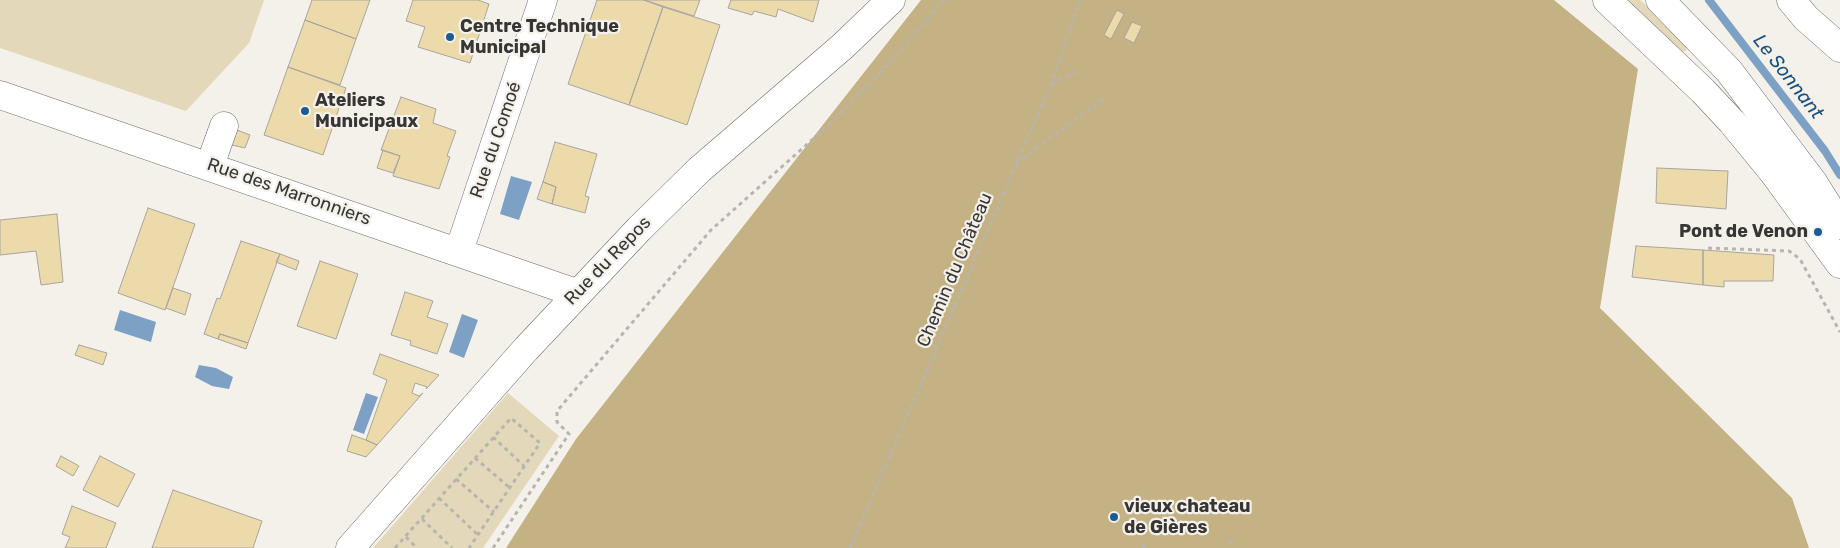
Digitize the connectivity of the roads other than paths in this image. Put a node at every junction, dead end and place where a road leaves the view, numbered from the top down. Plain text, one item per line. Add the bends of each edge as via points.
1 (543, 0) edge
2 (891, 0) edge
3 (1607, 0) edge
4 (1660, 0) edge
5 (1791, 0) edge
6 (1840, 48) edge
7 (1730, 71) junction
8 (1703, 91) junction
9 (0, 95) edge
10 (224, 126) dead end
11 (210, 165) junction
12 (1840, 225) edge
13 (458, 251) junction
14 (1840, 264) edge
15 (576, 293) junction
16 (350, 548) edge

1 - 13 street, Rue du Comoé
2 - 15 street, Rue du Repos via 843,46 699,170
3 - 8 street
4 - 7 street
5 - 6 street
7 - 8 street
7 - 12 street via 1813,182
8 - 14 street via 1773,172
9 - 11 street, Rue des Marronniers
10 - 11 street
11 - 13 street, Rue des Marronniers
13 - 15 street, Rue des Marronniers
15 - 16 street, Rue du Repos

